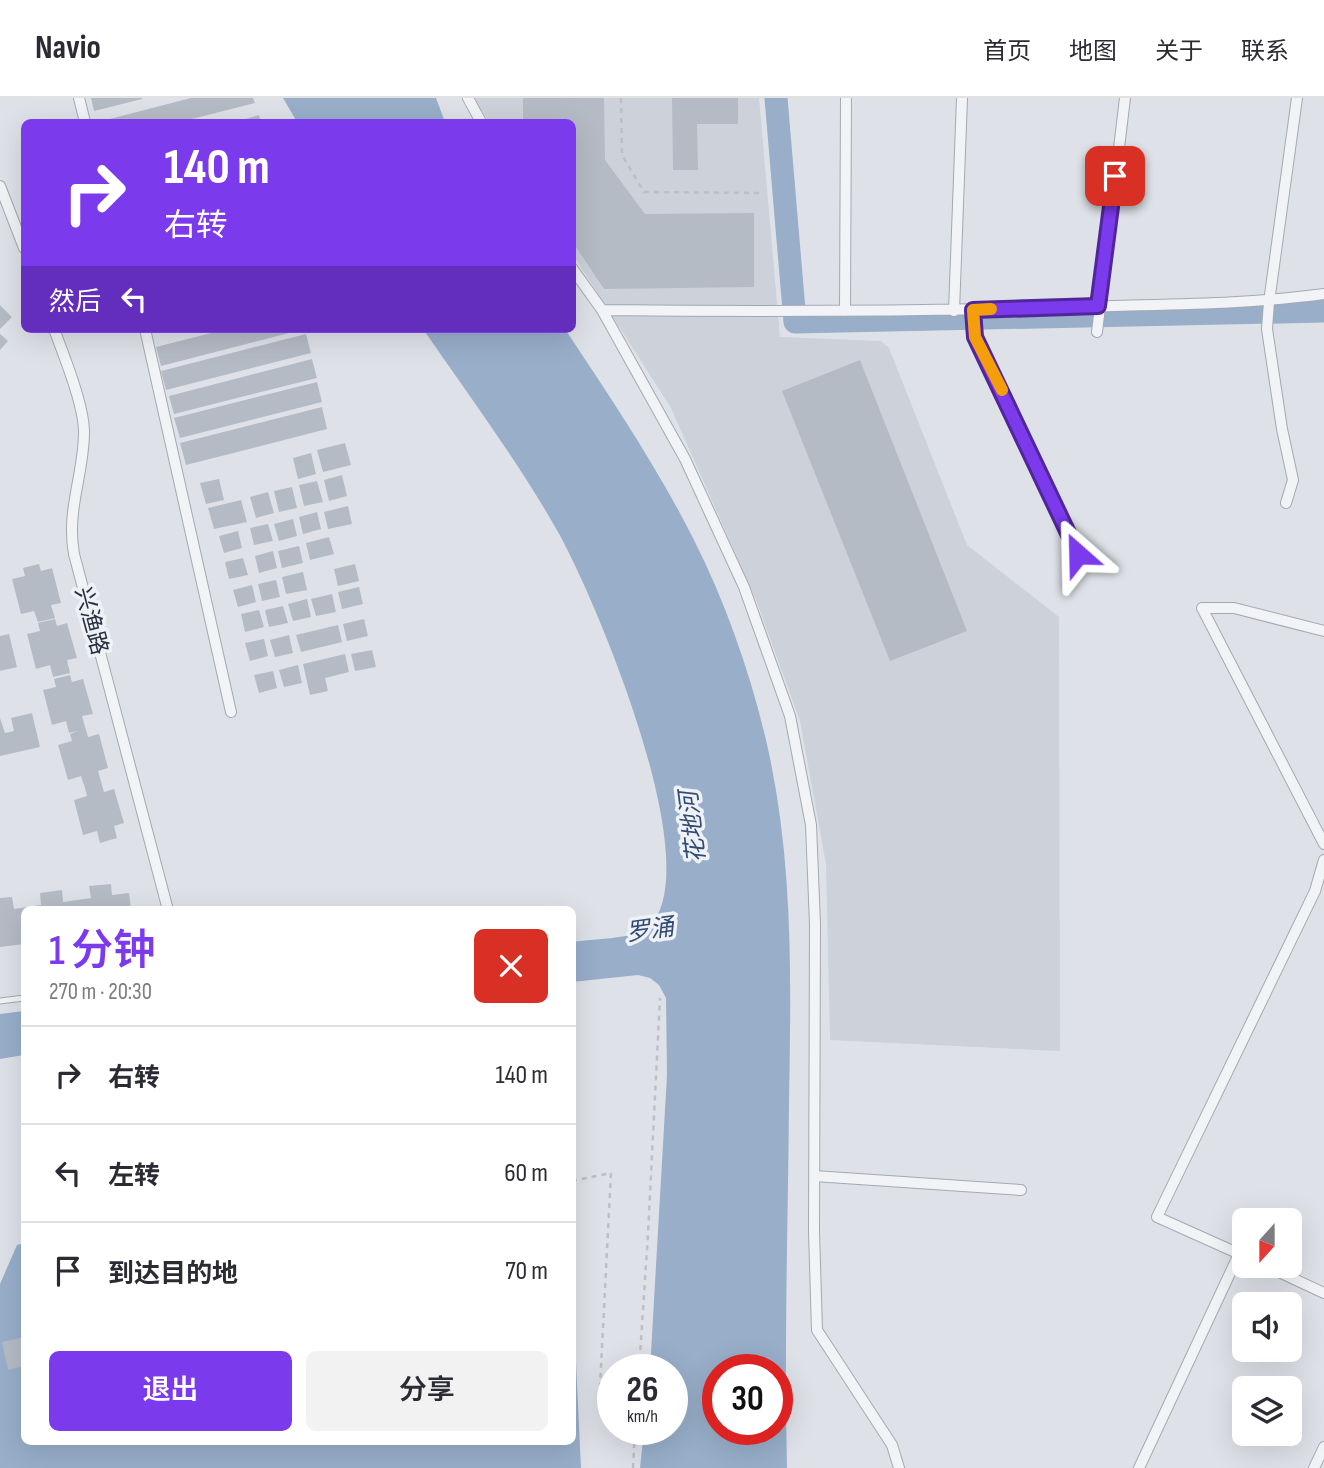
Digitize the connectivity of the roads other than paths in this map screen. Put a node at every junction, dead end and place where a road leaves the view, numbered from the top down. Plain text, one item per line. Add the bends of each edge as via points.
1 (79, 98) edge
2 (468, 98) edge
3 (846, 98) edge
4 (962, 98) edge
5 (1125, 98) edge
6 (1297, 98) edge
7 (84, 119) edge
8 (479, 119) edge
9 (0, 186) edge
10 (21, 240) edge
11 (576, 274) edge
12 (1324, 294) edge
13 (1269, 302) junction
14 (1098, 306) junction
15 (602, 310) junction
16 (973, 310) junction
17 (845, 311) junction
18 (954, 311) junction
19 (1097, 332) dead end
20 (55, 333) edge
21 (146, 333) edge
22 (1286, 503) dead end
23 (1078, 554) dead end
24 (1324, 631) edge
25 (231, 712) dead end
26 (1324, 844) edge
27 (1324, 860) edge
28 (168, 906) edge
29 (21, 998) edge
30 (0, 1001) edge
31 (814, 1176) junction
32 (1021, 1190) dead end
33 (1232, 1251) edge
34 (1232, 1276) edge
35 (1292, 1278) edge
36 (1324, 1279) edge
37 (1321, 1291) edge
38 (1324, 1447) edge
39 (899, 1468) edge
40 (1139, 1468) edge
41 (1314, 1468) edge

1 - 7 street
2 - 8 street
3 - 17 street
4 - 18 street
5 - 14 street
6 - 13 street
9 - 10 street
11 - 15 street
12 - 13 street
13 - 14 street
13 - 22 street via 1268,329 1293,480
14 - 16 street
14 - 19 street
15 - 17 street
15 - 31 street via 690,471 744,587 790,716 811,825
16 - 18 street
16 - 23 street via 975,337
17 - 18 street
20 - 28 street, 兴渔路 via 84,425 71,539
21 - 25 street
24 - 26 street via 1234,608 1202,608
27 - 33 street via 1315,891 1157,1217
29 - 30 lane
31 - 32 street
31 - 39 street via 817,1330 892,1446
34 - 40 street
35 - 37 street
36 - 37 street
38 - 41 street

